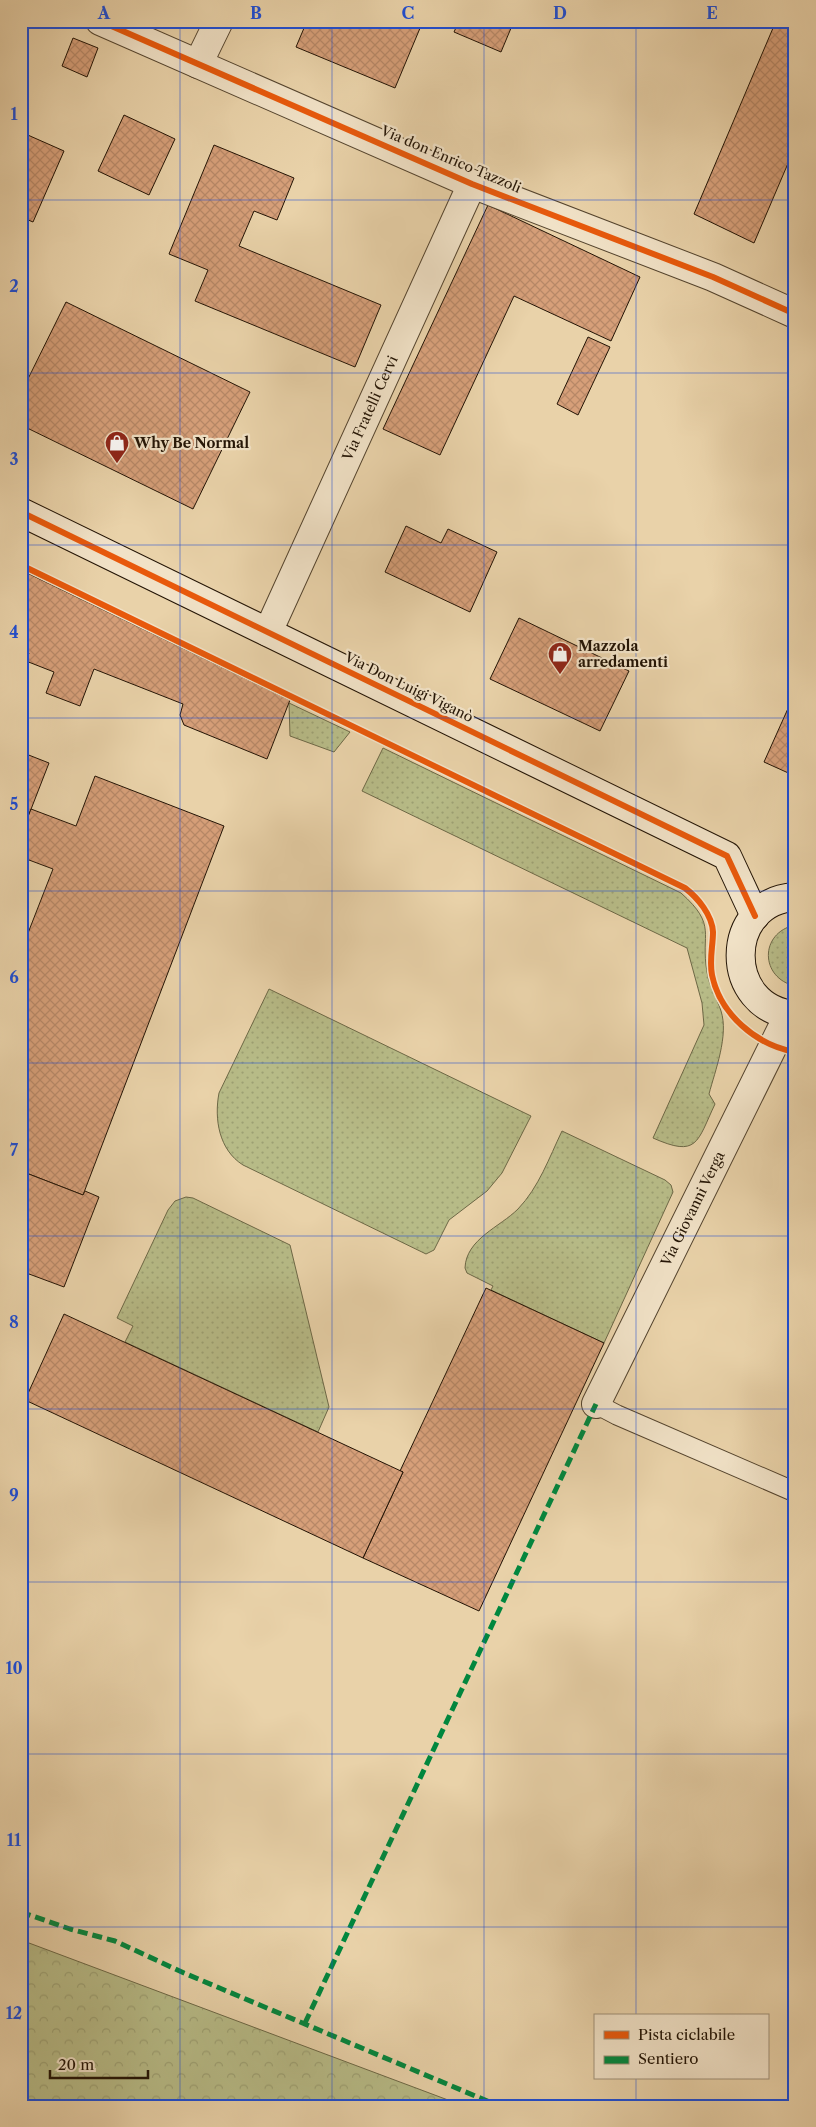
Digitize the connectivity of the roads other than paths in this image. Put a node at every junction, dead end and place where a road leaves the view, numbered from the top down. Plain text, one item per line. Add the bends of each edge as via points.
1 (100, 21) edge
2 (219, 21) edge
3 (198, 64) junction
4 (472, 184) junction
5 (795, 314) edge
6 (21, 512) edge
7 (268, 632) junction
8 (795, 897) edge
9 (755, 916) junction
10 (792, 1014) edge
11 (596, 1404) joint
12 (795, 1492) edge

1 - 3 street, Via don Enrico Tazzoli
2 - 3 street
3 - 4 street, Via don Enrico Tazzoli
4 - 5 street, Via don Enrico Tazzoli via 713,277
4 - 7 street, Via Fratelli Cervi
6 - 7 street, Via Don Luigi Viganò
7 - 9 street, Via Don Luigi Viganò via 727,856
8 - 9 street via 776,901
9 - 10 street via 742,938 742,975 756,997 777,1011
10 - 11 street, Via Giovanni Verga
11 - 12 lane

